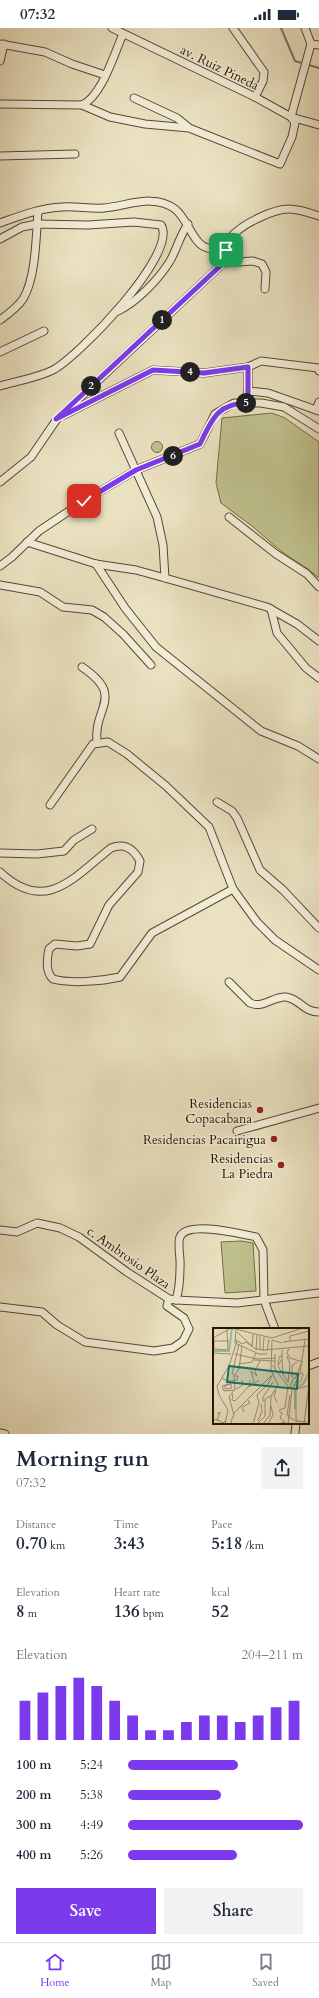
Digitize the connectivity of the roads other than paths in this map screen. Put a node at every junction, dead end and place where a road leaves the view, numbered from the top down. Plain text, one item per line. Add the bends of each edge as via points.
1 (112, 28) edge
2 (233, 28) edge
3 (305, 28) edge
4 (123, 34) junction
5 (2, 44) edge
6 (311, 44) junction
7 (319, 45) edge
8 (0, 61) edge
9 (105, 75) junction
10 (255, 97) junction
11 (134, 98) dead end
12 (0, 104) edge
13 (82, 106) junction
14 (291, 117) junction
15 (319, 125) edge
16 (189, 128) junction
17 (75, 154) dead end
18 (0, 156) edge
19 (38, 211) junction
20 (319, 216) edge
21 (0, 223) edge
22 (37, 224) junction
23 (188, 224) junction
24 (0, 239) edge
25 (226, 250) junction
26 (223, 263) junction
27 (265, 289) dead end
28 (118, 311) junction
29 (0, 320) edge
30 (44, 331) dead end
31 (0, 352) edge
32 (248, 367) junction
33 (319, 371) edge
34 (0, 386) edge
35 (248, 391) junction
36 (319, 402) edge
37 (248, 403) junction
38 (317, 411) edge
39 (56, 419) junction
40 (319, 429) edge
41 (119, 433) dead end
42 (136, 470) junction
43 (0, 482) edge
44 (229, 517) dead end
45 (27, 542) junction
46 (96, 564) junction
47 (0, 566) edge
48 (165, 578) junction
49 (0, 585) edge
50 (319, 587) edge
51 (271, 609) junction
52 (319, 641) edge
53 (151, 666) dead end
54 (82, 667) dead end
55 (319, 678) edge
56 (98, 742) junction
57 (319, 759) edge
58 (217, 802) dead end
59 (50, 805) dead end
60 (92, 829) dead end
61 (0, 853) edge
62 (0, 872) edge
63 (232, 890) junction
64 (319, 928) edge
65 (319, 970) edge
66 (229, 982) dead end
67 (319, 1012) edge
68 (319, 1108) edge
69 (237, 1131) dead end
70 (0, 1230) edge
71 (319, 1294) edge
72 (172, 1300) junction
73 (264, 1300) junction
74 (0, 1307) edge
75 (275, 1328) edge
76 (319, 1362) edge
77 (309, 1366) edge
78 (296, 1424) edge
79 (0, 1433) edge
80 (5, 1434) edge
81 (295, 1434) edge

1 - 4 street, av. Ruiz Pineda
2 - 10 street via 264,72 263,81
3 - 6 street
4 - 9 street
4 - 10 street, av. Ruiz Pineda
5 - 8 street
5 - 9 street via 45,52
6 - 7 street
6 - 14 street
9 - 13 street via 90,101
10 - 14 street, av. Ruiz Pineda
11 - 16 street via 177,118
12 - 13 street
13 - 16 street via 116,118 144,124
14 - 15 street, av. Ruiz Pineda
14 - 16 street via 295,123 292,138 279,164
17 - 18 street
19 - 21 street
19 - 22 street
19 - 23 street via 61,207 106,208 130,202 155,202 176,210
20 - 25 street via 291,209 270,213 236,233
22 - 24 street via 22,227
22 - 28 street via 161,224 161,241 153,262
22 - 29 street via 30,281 25,296
23 - 25 street via 201,245
23 - 28 street via 169,262 139,298
25 - 26 street
26 - 27 street via 262,264 266,272
26 - 39 street
28 - 34 street via 92,338 53,370
30 - 31 street
32 - 33 street via 261,361 318,368
32 - 35 street
32 - 39 street via 204,373 153,370
35 - 37 street
35 - 38 street via 268,393
36 - 38 street
37 - 40 street via 284,407
37 - 42 street via 234,403 215,414 200,444
39 - 43 street via 31,458
41 - 42 street
42 - 45 street via 77,505
42 - 48 street via 158,517
44 - 50 street via 276,554 307,574
45 - 46 street
45 - 47 street
46 - 48 street via 136,570
46 - 57 street via 125,608 156,647 261,731 298,746
48 - 51 street
49 - 53 street via 40,592 62,607 92,610 123,634
51 - 52 street
51 - 55 street via 277,633 306,668
54 - 56 street via 97,678 106,693 97,731
56 - 59 street via 93,744 75,767
56 - 63 street via 108,742 127,754 166,786 209,827
58 - 64 street via 232,811 237,818 260,870
60 - 61 street via 74,840 64,851 37,854
62 - 63 street via 23,889 42,892 59,888 69,882 111,848 122,844 138,857 138,872 110,905 90,944 55,944 49,949 49,974 58,980 108,980 120,977 152,933
63 - 65 street via 275,940
66 - 67 street via 250,1004 259,1005 284,997 293,999 310,1012
68 - 69 street
70 - 72 street, c. Ambrosio Plaza via 18,1232 37,1224 60,1228 80,1237 127,1272
71 - 73 street, c. Ambrosio Plaza
72 - 73 street, c. Ambrosio Plaza via 237,1303
72 - 73 street via 180,1267 180,1237 185,1230 193,1228 235,1232 256,1238 263,1250
72 - 74 street via 167,1306 184,1318 189,1329 183,1341 173,1348 154,1351 85,1342 57,1325 42,1312
73 - 75 street
76 - 77 street
78 - 81 street
79 - 80 street

